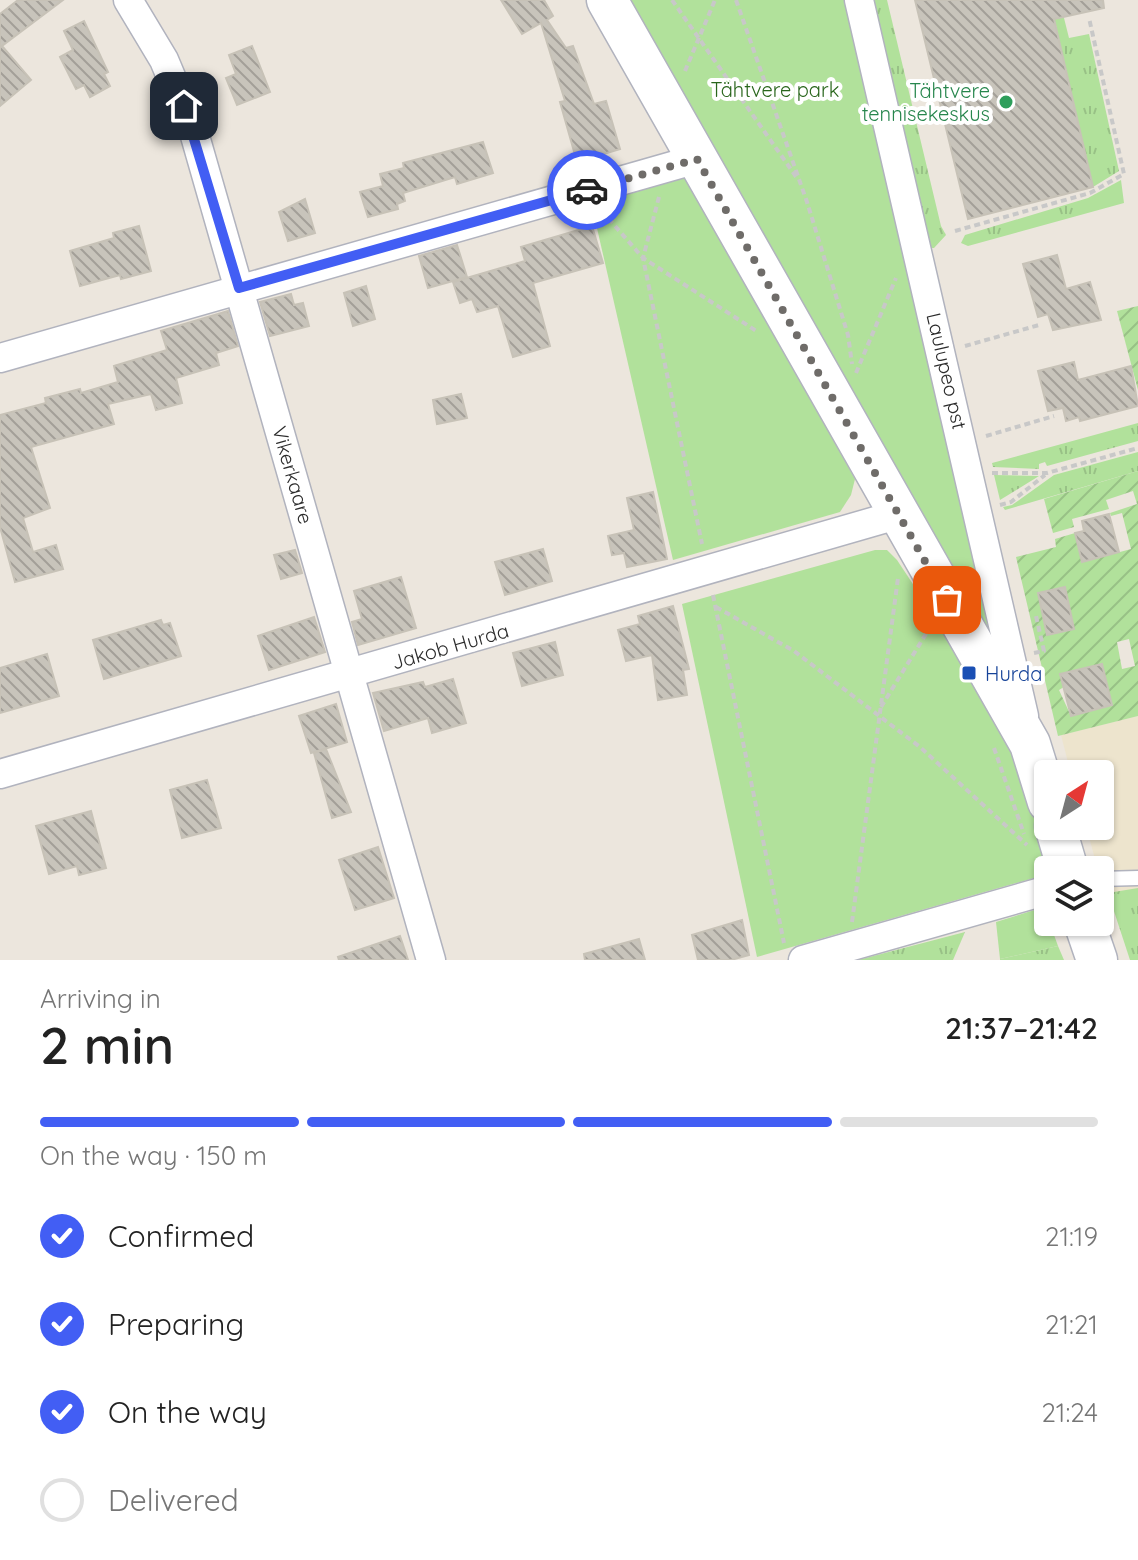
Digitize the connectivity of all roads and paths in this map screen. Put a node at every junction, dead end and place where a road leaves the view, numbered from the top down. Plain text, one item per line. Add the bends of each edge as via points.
1 (128, 0) edge
2 (607, 0) edge
3 (672, 0) edge
4 (715, 0) edge
5 (736, 0) edge
6 (859, 0) edge
7 (1089, 18) dead end
8 (698, 39) junction
9 (682, 77) dead end
10 (697, 159) junction
11 (801, 183) junction
12 (585, 191) junction
13 (955, 231) dead end
14 (923, 269) junction
15 (239, 288) junction
16 (1039, 325) dead end
17 (763, 336) dead end
18 (965, 346) dead end
19 (0, 358) edge
20 (1054, 416) dead end
21 (986, 436) dead end
22 (1138, 448) edge
23 (1003, 471) dead end
24 (1047, 473) junction
25 (1011, 502) dead end
26 (900, 514) junction
27 (899, 571) dead end
28 (716, 607) dead end
29 (1036, 616) dead end
30 (934, 621) dead end
31 (1039, 652) dead end
32 (350, 675) junction
33 (880, 709) junction
34 (878, 718) junction
35 (1030, 744) junction
36 (1035, 760) edge
37 (0, 774) edge
38 (1034, 830) edge
39 (1045, 840) edge
40 (1057, 856) edge
41 (1138, 878) edge
42 (1114, 879) edge
43 (1034, 894) edge
44 (1089, 936) edge
45 (849, 947) junction
46 (431, 960) edge
47 (803, 960) edge
48 (1097, 960) edge

1 - 15 street, Vikerkaare via 164,60 193,129
2 - 10 main road
3 - 8 path
4 - 8 path
5 - 11 path
6 - 14 street, Laulupeo pst
7 - 13 path via 1124,174 1090,193
8 - 9 path
8 - 11 path
10 - 12 street
10 - 26 main road
11 - 14 path via 848,335 854,378 898,275
12 - 15 street
12 - 17 path via 643,258
14 - 35 street, Laulupeo pst
15 - 19 street
15 - 32 street, Vikerkaare
16 - 18 path
20 - 21 path
22 - 24 path
23 - 24 path
24 - 25 path
26 - 32 street, Jakob Hurda
26 - 35 main road
27 - 33 path
28 - 34 path via 794,651
29 - 31 path via 1044,651
30 - 33 path
32 - 37 street, Jakob Hurda
32 - 46 street, Vikerkaare
33 - 34 path
34 - 38 path
34 - 45 path
35 - 36 main road
39 - 40 main road
41 - 42 lane
43 - 45 street
44 - 48 main road
45 - 47 street

